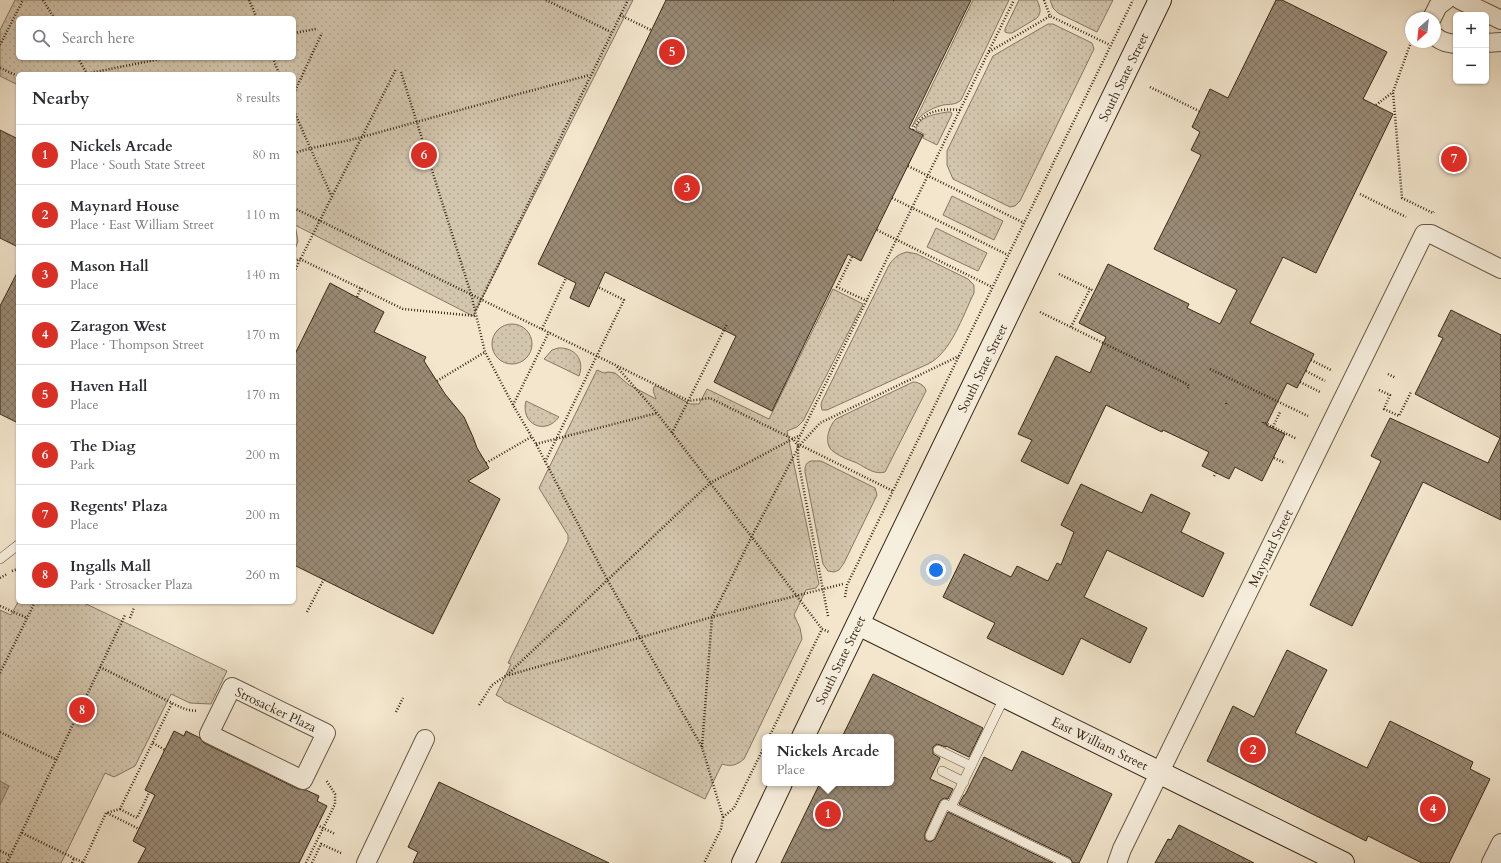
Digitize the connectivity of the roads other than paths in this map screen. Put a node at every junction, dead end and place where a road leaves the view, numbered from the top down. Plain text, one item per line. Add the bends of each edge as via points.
1 (1160, 0) edge
2 (1446, 0) edge
3 (1460, 0) edge
4 (1435, 12) edge
5 (1501, 20) edge
6 (1441, 40) edge
7 (1501, 42) edge
8 (1489, 43) edge
9 (1453, 44) edge
10 (1501, 269) edge
11 (16, 547) edge
12 (0, 559) edge
13 (858, 624) junction
14 (1005, 696) junction
15 (218, 716) joint
16 (804, 734) edge
17 (425, 740) dead end
18 (938, 750) dead end
19 (971, 766) junction
20 (942, 771) dead end
21 (1160, 772) junction
22 (964, 782) junction
23 (781, 786) edge
24 (951, 807) junction
25 (930, 836) dead end
26 (1501, 843) edge
27 (366, 863) edge
28 (743, 863) edge
29 (1067, 863) edge
30 (1117, 863) edge
31 (1343, 863) edge
32 (1491, 863) edge

1 - 13 main road, South State Street
2 - 4 street
3 - 5 street
6 - 9 street
7 - 8 street
10 - 21 street, Maynard Street via 1431,234 1424,234
11 - 12 lane
13 - 14 main road, East William Street
13 - 16 main road, South State Street
14 - 19 lane
14 - 21 main road, East William Street
15 - 15 street, Strosacker Plaza via 209,734 303,780 326,733 232,687
17 - 27 street
18 - 19 lane
19 - 22 lane
20 - 22 lane
21 - 30 street, Maynard Street
21 - 31 main road, East William Street
22 - 24 lane
23 - 28 main road
24 - 25 lane via 945,804
24 - 29 lane
26 - 32 street

